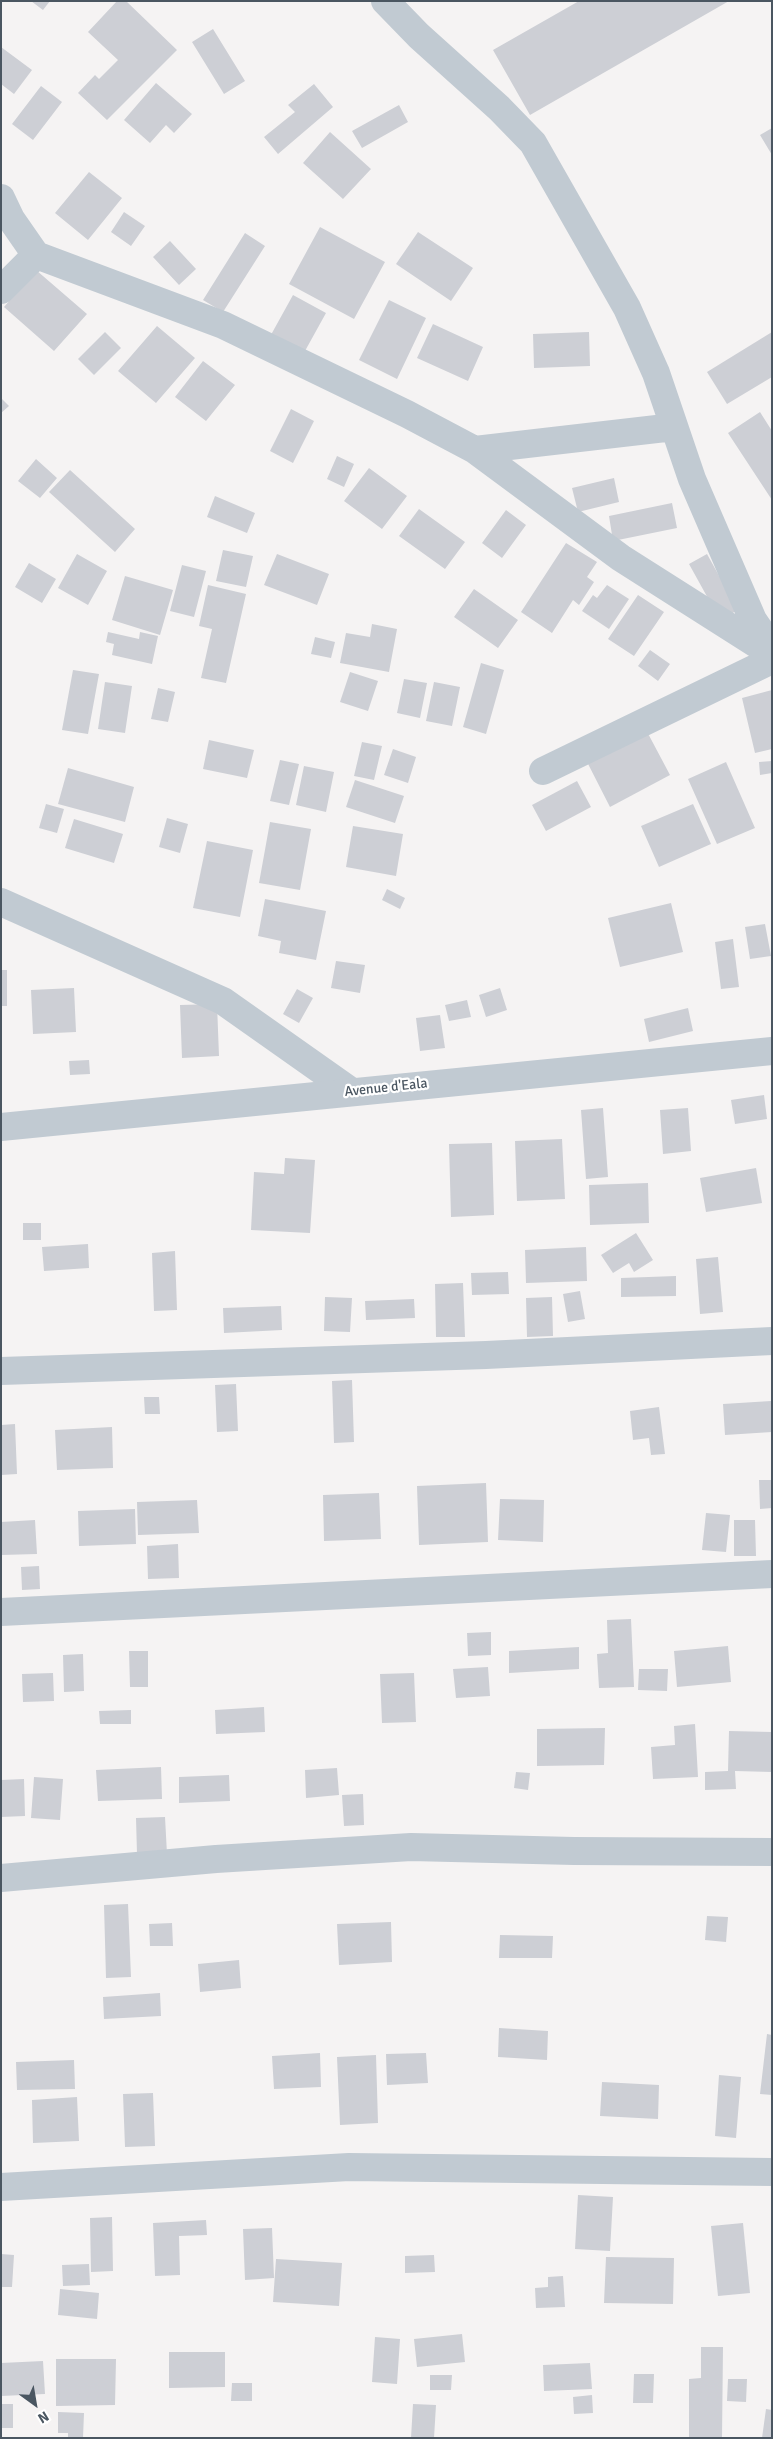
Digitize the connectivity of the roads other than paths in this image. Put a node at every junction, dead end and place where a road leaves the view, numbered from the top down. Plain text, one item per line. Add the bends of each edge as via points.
1 (385, 1) edge
2 (5, 212) edge
3 (36, 255) junction
4 (1, 290) edge
5 (674, 427) junction
6 (475, 450) junction
7 (772, 648) edge
8 (772, 654) edge
9 (772, 660) edge
10 (543, 770) dead end
11 (1, 902) edge
12 (772, 1051) edge
13 (352, 1092) junction
14 (1, 1126) edge
15 (772, 1341) edge
16 (1, 1371) edge
17 (772, 1574) edge
18 (1, 1612) edge
19 (772, 1852) edge
20 (1, 1878) edge
21 (772, 2172) edge
22 (1, 2187) edge

1 - 5 street via 533,143 627,308 656,373
2 - 3 street
3 - 4 street
3 - 6 street via 223,326
5 - 6 street
5 - 7 street via 692,479 753,620
6 - 8 street via 622,558
9 - 10 street
11 - 13 street via 223,1001
12 - 13 street, Avenue d'Eala
13 - 14 street, Avenue d'Eala
15 - 16 street
17 - 18 street
19 - 20 street via 411,1846
21 - 22 street via 349,2167

